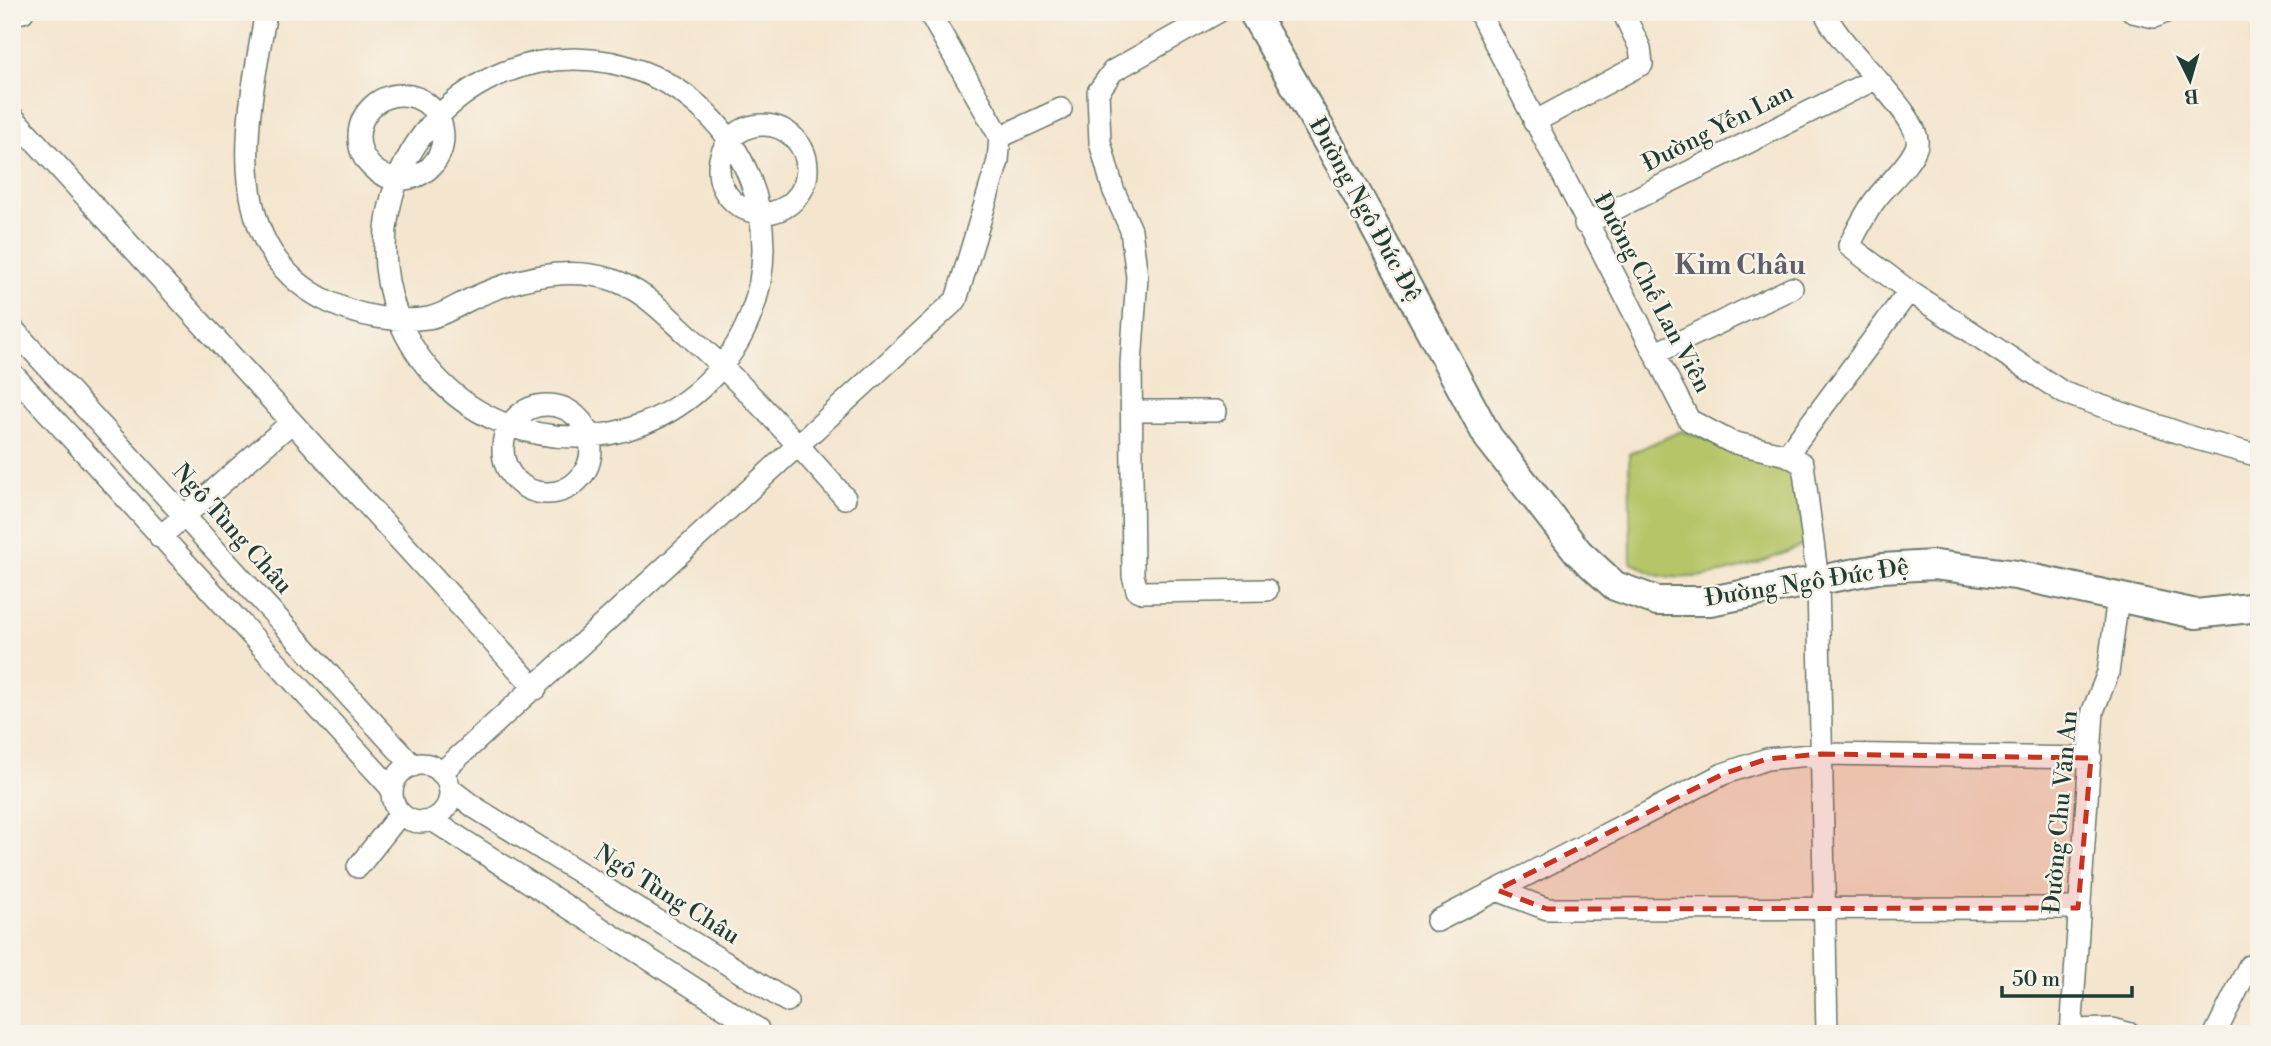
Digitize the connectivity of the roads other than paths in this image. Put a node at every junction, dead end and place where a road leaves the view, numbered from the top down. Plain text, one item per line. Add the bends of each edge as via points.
1 (23, 12) edge
2 (266, 12) edge
3 (929, 12) edge
4 (1218, 12) edge
5 (1253, 12) edge
6 (1479, 12) edge
7 (1623, 12) edge
8 (1825, 12) edge
9 (2133, 12) edge
10 (2166, 12) edge
11 (12, 13) edge
12 (1875, 79) junction
13 (1061, 110) dead end
14 (438, 115) junction
15 (12, 116) edge
16 (1534, 122) junction
17 (1000, 137) junction
18 (732, 138) junction
19 (396, 178) junction
20 (760, 214) junction
21 (1585, 224) junction
22 (1792, 288) dead end
23 (1909, 291) junction
24 (400, 319) junction
25 (12, 328) edge
26 (1656, 353) junction
27 (723, 366) junction
28 (12, 373) edge
29 (1133, 411) junction
30 (1216, 411) dead end
31 (292, 422) junction
32 (508, 429) junction
33 (589, 435) junction
34 (799, 446) junction
35 (1787, 456) junction
36 (2259, 456) edge
37 (845, 498) dead end
38 (184, 516) junction
39 (160, 537) junction
40 (1818, 581) junction
41 (1267, 590) dead end
42 (2119, 597) junction
43 (2259, 607) edge
44 (536, 689) junction
45 (1821, 754) junction
46 (2091, 758) junction
47 (412, 766) junction
48 (445, 780) junction
49 (392, 789) junction
50 (401, 814) junction
51 (432, 820) junction
52 (358, 867) dead end
53 (1497, 890) junction
54 (2078, 908) junction
55 (1824, 909) junction
56 (1437, 921) dead end
57 (2259, 964) edge
58 (787, 1000) dead end
59 (758, 1029) dead end
60 (2071, 1032) edge
61 (1827, 1034) edge
62 (2131, 1034) edge
63 (2215, 1034) edge

1 - 11 street
2 - 24 street via 248,140 251,207 265,244 308,292 359,314
3 - 17 street
4 - 29 street via 1113,71 1098,92 1104,159 1135,244
5 - 40 main road, Đường Ngô Đức Đệ via 1488,437 1578,552 1615,586 1657,601 1710,601
6 - 16 street, Đường Chế Lan Viên
7 - 16 street via 1640,48 1642,64
8 - 12 street via 1852,55
9 - 10 street via 2154,17
12 - 21 street, Đường Yến Lan
12 - 23 street via 1902,110 1918,142 1873,202 1849,246
13 - 17 street
14 - 18 street via 482,81 540,60 602,60 661,79
14 - 19 street
14 - 19 street via 429,104 402,94 376,102 366,112 358,138 360,151 377,172
15 - 31 street
16 - 21 street, Đường Chế Lan Viên
17 - 34 street via 998,161 956,300
18 - 20 street
18 - 20 street via 748,127 778,127 801,144 807,158 808,173 797,199 785,208
19 - 24 street via 386,223 387,290
20 - 27 street via 763,234 757,299
21 - 26 street, Đường Chế Lan Viên
22 - 26 street
23 - 35 street
23 - 36 street via 2064,393
24 - 27 street via 430,318 498,286 537,275 610,279 651,299
24 - 32 street via 415,351 453,394
25 - 38 street, Ngô Tùng Châu
26 - 35 street, Đường Chế Lan Viên via 1689,420 1731,442
27 - 33 street via 681,407 631,430
27 - 34 street
28 - 39 street
29 - 30 street
29 - 41 street via 1132,540 1137,590
31 - 38 street
31 - 44 street
32 - 33 street via 520,413 547,404 573,413
32 - 33 street via 502,451 505,466 513,478 540,493 569,488 581,478 592,450
34 - 37 street
34 - 44 street
35 - 40 street via 1803,464
38 - 39 street
38 - 47 street, Ngô Tùng Châu
39 - 49 street
40 - 42 main road, Đường Ngô Đức Đệ via 1882,568 1934,565 2016,575
40 - 45 street
42 - 43 main road, Đường Ngô Đức Đệ via 2196,614
42 - 46 street, Đường Chu Văn An via 2108,673 2093,711
44 - 48 street
45 - 46 street
45 - 53 street via 1767,759 1723,774
45 - 55 street
46 - 54 street, Đường Chu Văn An
47 - 48 street via 431,766
47 - 49 street via 397,776
48 - 51 street via 446,807
48 - 58 street, Ngô Tùng Châu via 474,807
49 - 50 street via 393,803
50 - 51 street via 414,822
50 - 52 street
51 - 59 street
53 - 55 street via 1547,909
53 - 56 street
54 - 55 street
54 - 60 street, Đường Chu Văn An
55 - 61 street
57 - 63 street via 2249,966 2242,975
60 - 62 street via 2113,1029

